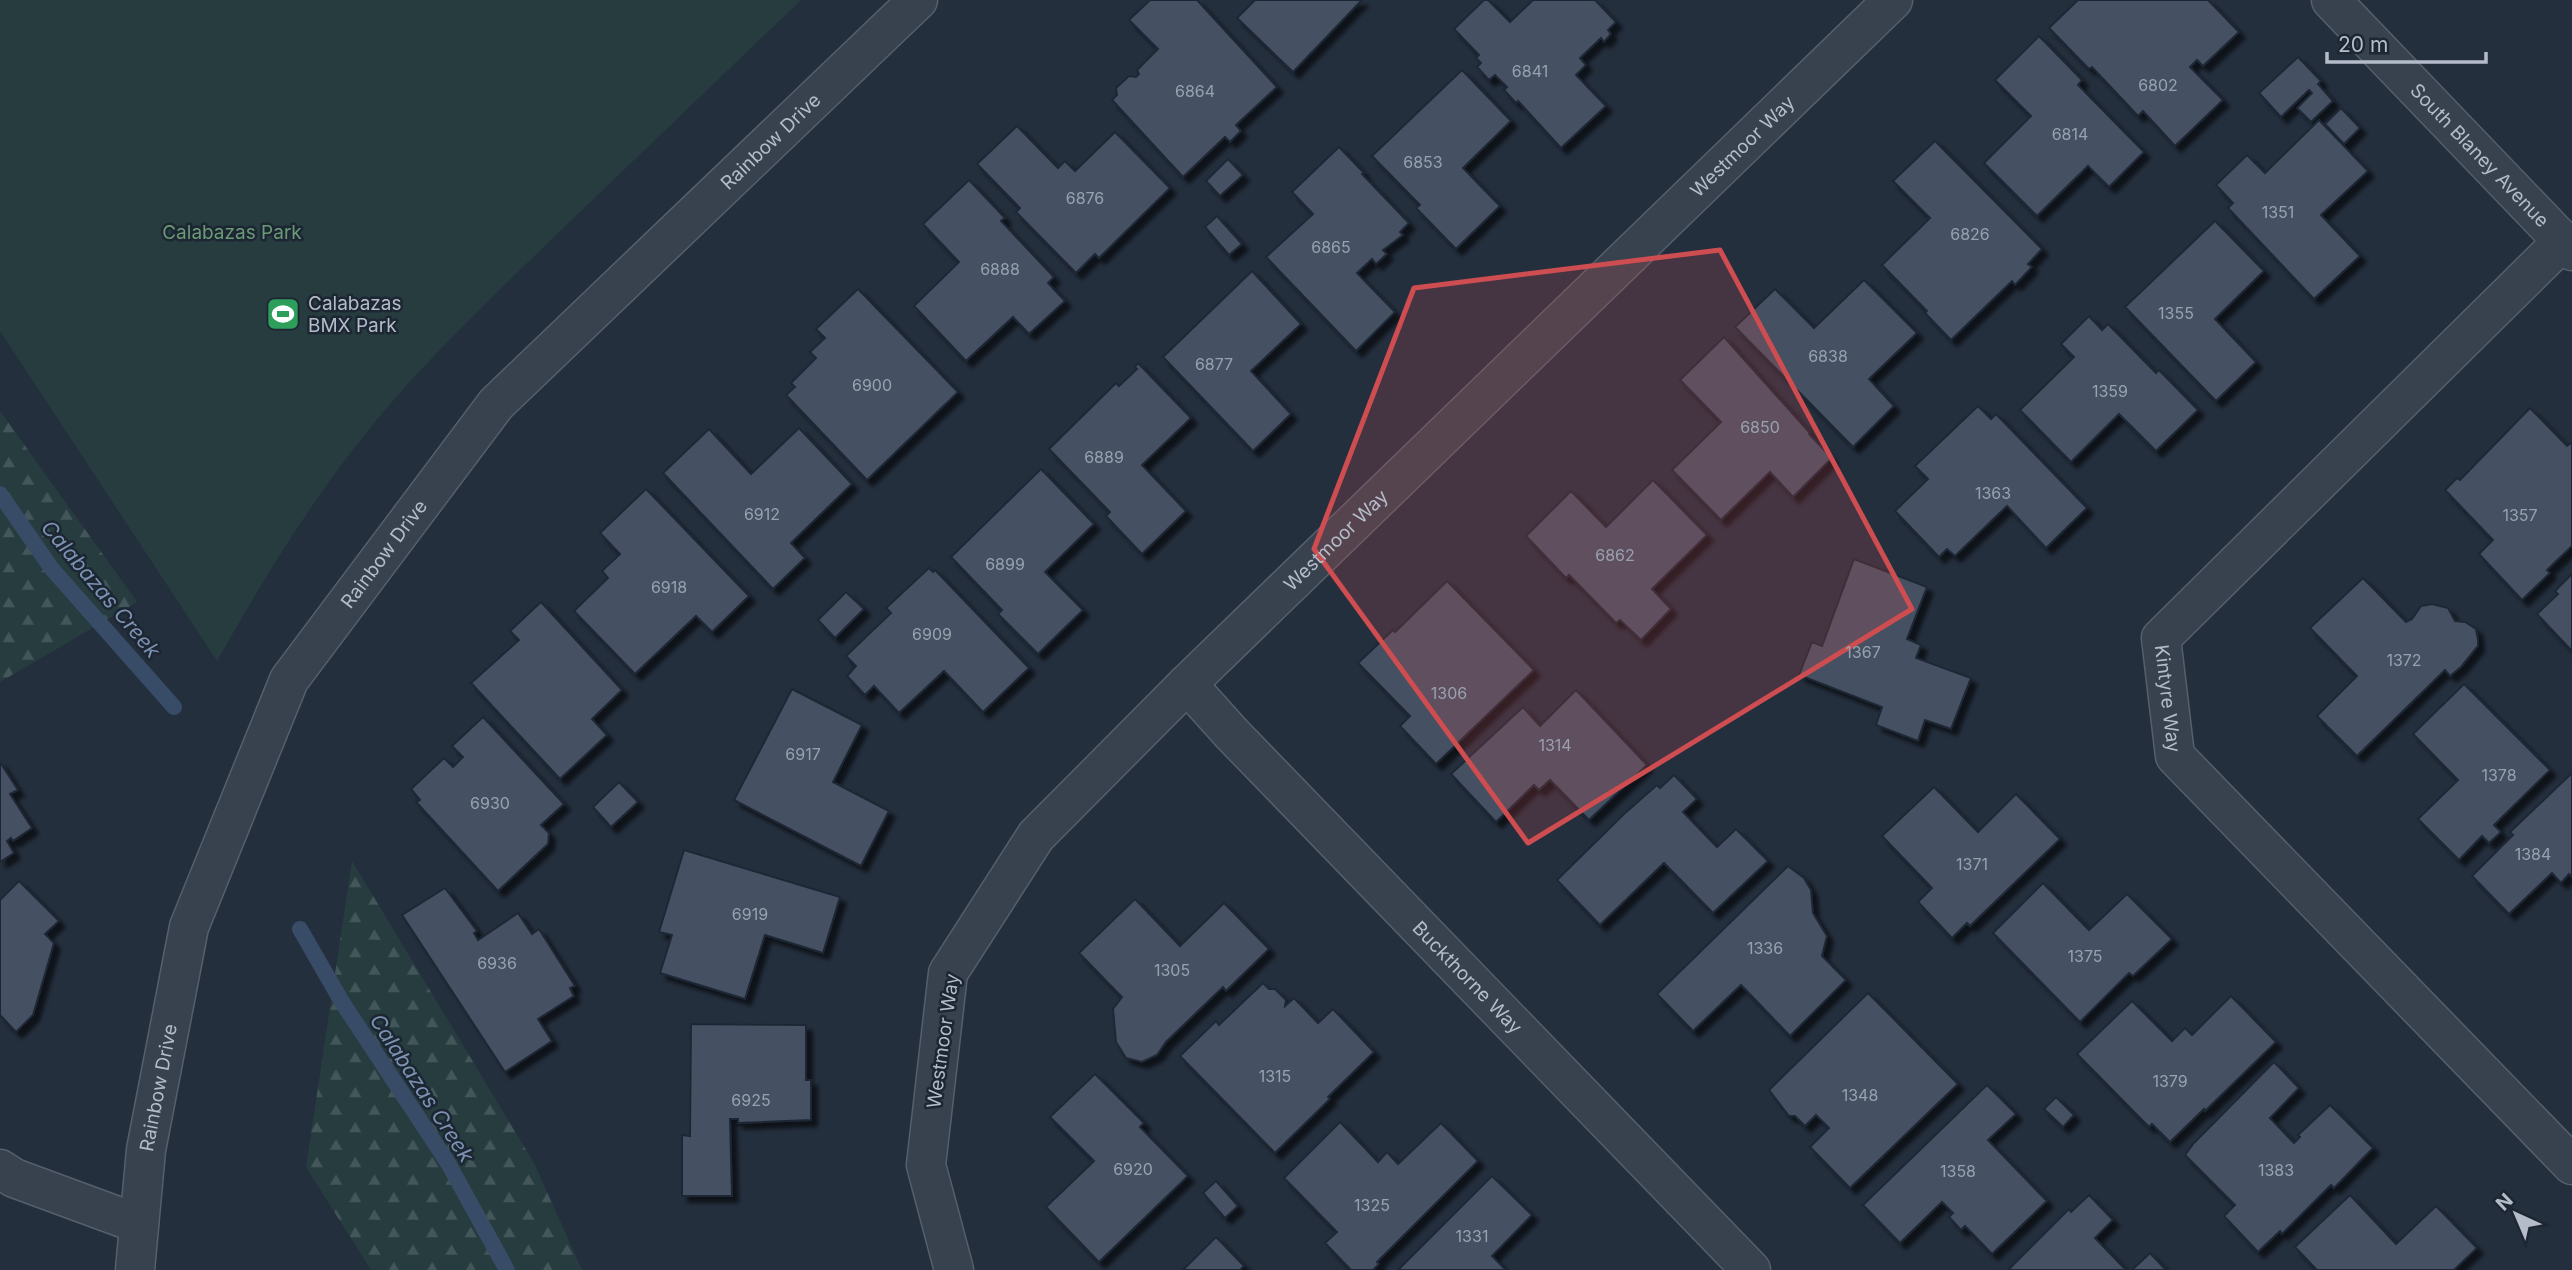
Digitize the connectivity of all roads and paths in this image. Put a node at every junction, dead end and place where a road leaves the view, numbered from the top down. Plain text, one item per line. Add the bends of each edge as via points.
1 (918, 0) edge
2 (1893, 0) edge
3 (2331, 0) edge
4 (2567, 246) edge
5 (1187, 684) junction
6 (2572, 1165) edge
7 (0, 1169) edge
8 (139, 1224) junction
9 (135, 1270) edge
10 (954, 1270) edge
11 (1751, 1270) edge

1 - 8 street, Rainbow Drive via 496,404 289,680 189,927 146,1150
2 - 5 street, Westmoor Way
3 - 4 street, South Blaney Avenue
4 - 6 street, Kintyre Way via 2161,638 2175,756
5 - 10 street, Westmoor Way via 1036,836 948,973 926,1165
5 - 11 street, Buckthorne Way
7 - 8 street
8 - 9 street, Rainbow Drive

